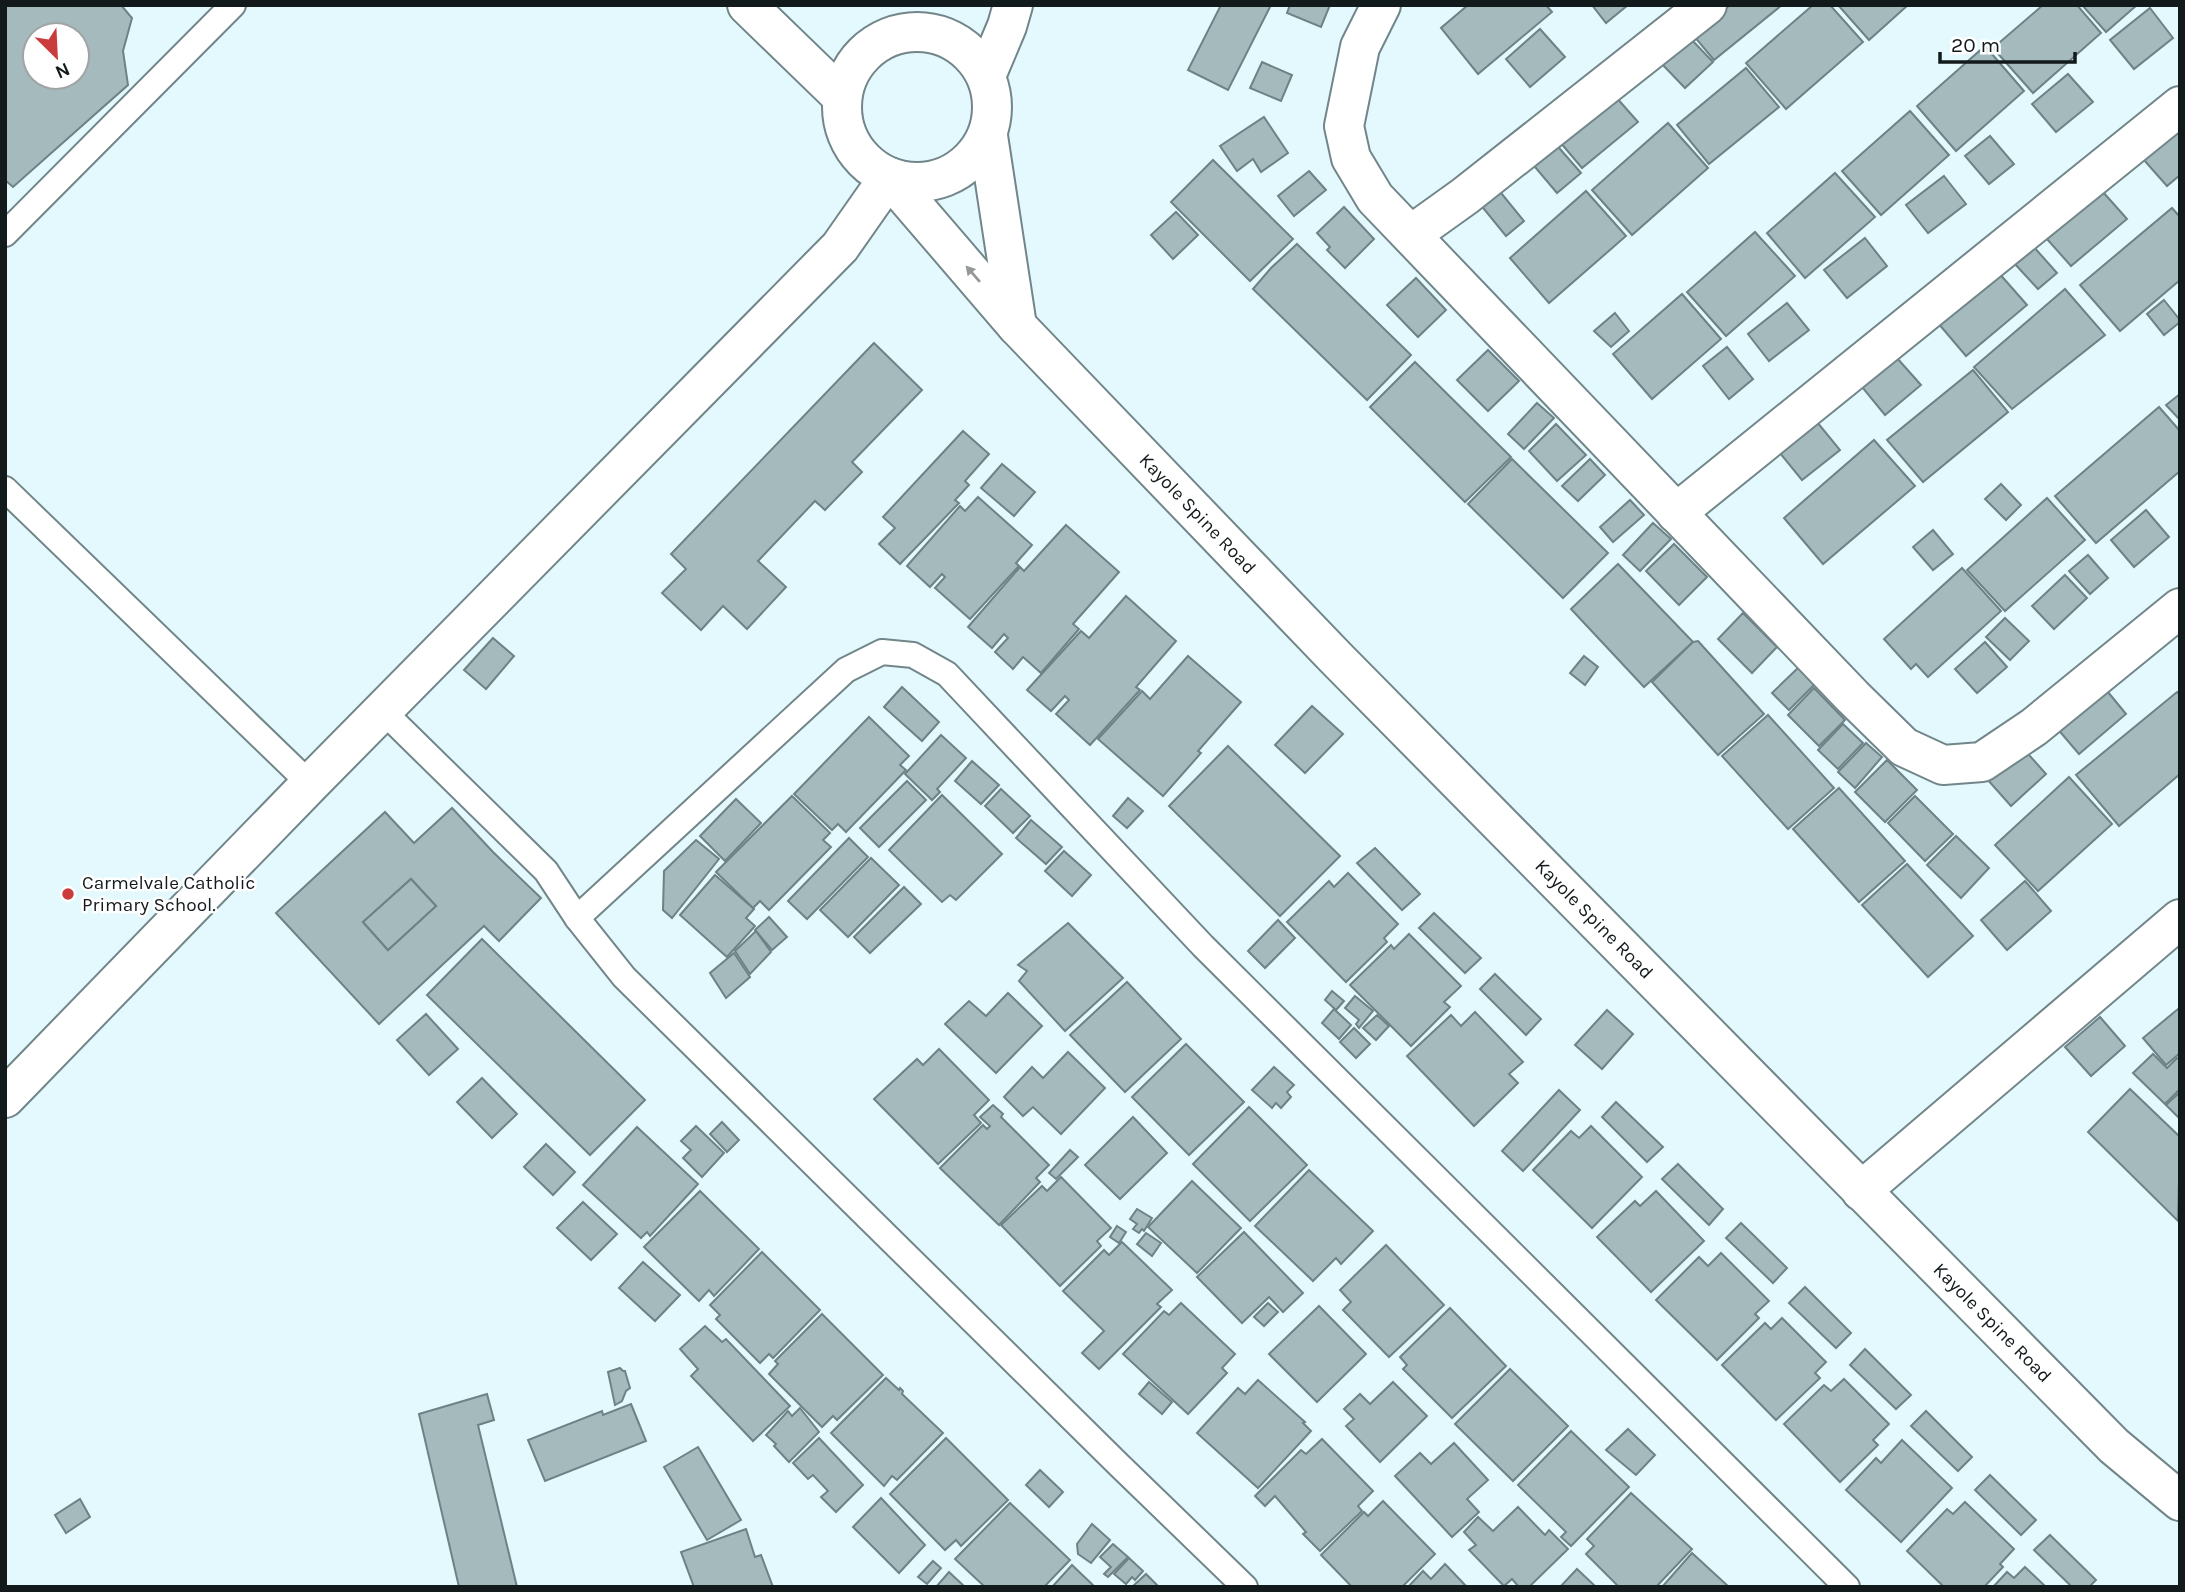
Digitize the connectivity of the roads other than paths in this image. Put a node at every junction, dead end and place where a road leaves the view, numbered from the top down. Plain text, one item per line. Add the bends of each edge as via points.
1 (233, 5) edge
2 (747, 5) edge
3 (1013, 5) edge
4 (1381, 5) edge
5 (1707, 5) edge
6 (909, 19) edge
7 (986, 76) junction
8 (842, 97) junction
9 (2180, 107) edge
10 (988, 136) junction
11 (888, 177) junction
12 (5, 234) edge
13 (1412, 234) junction
14 (1017, 326) junction
15 (5, 489) edge
16 (1676, 513) junction
17 (2175, 622) edge
18 (383, 711) junction
19 (310, 784) junction
20 (578, 918) junction
21 (2180, 919) edge
22 (5, 1098) edge
23 (1861, 1191) junction
24 (2180, 1501) edge
25 (1245, 1587) edge
26 (1846, 1587) edge

1 - 12 lane
2 - 8 street
3 - 7 street
4 - 13 street via 1360,47 1344,126 1351,158 1375,198
5 - 13 street
6 - 7 street via 921,31 942,35 969,51
6 - 8 street via 862,55 849,73
7 - 10 street via 993,105
8 - 11 street via 842,122 851,145 867,164
9 - 16 street
10 - 11 street via 975,156 957,171 911,183
10 - 14 street
14 -> 11 street, Kayole Spine Road
11 - 18 street via 840,247
13 - 16 street
14 - 23 street, Kayole Spine Road via 1335,657
15 - 19 lane
16 - 17 street via 1904,747 1943,765 1982,762
18 - 19 street
18 - 20 lane via 546,871
19 - 22 street
20 - 25 lane via 624,977
20 - 26 lane via 846,670 882,652 913,655 947,674 1203,946
21 - 23 street
23 - 24 street, Kayole Spine Road via 2114,1446

